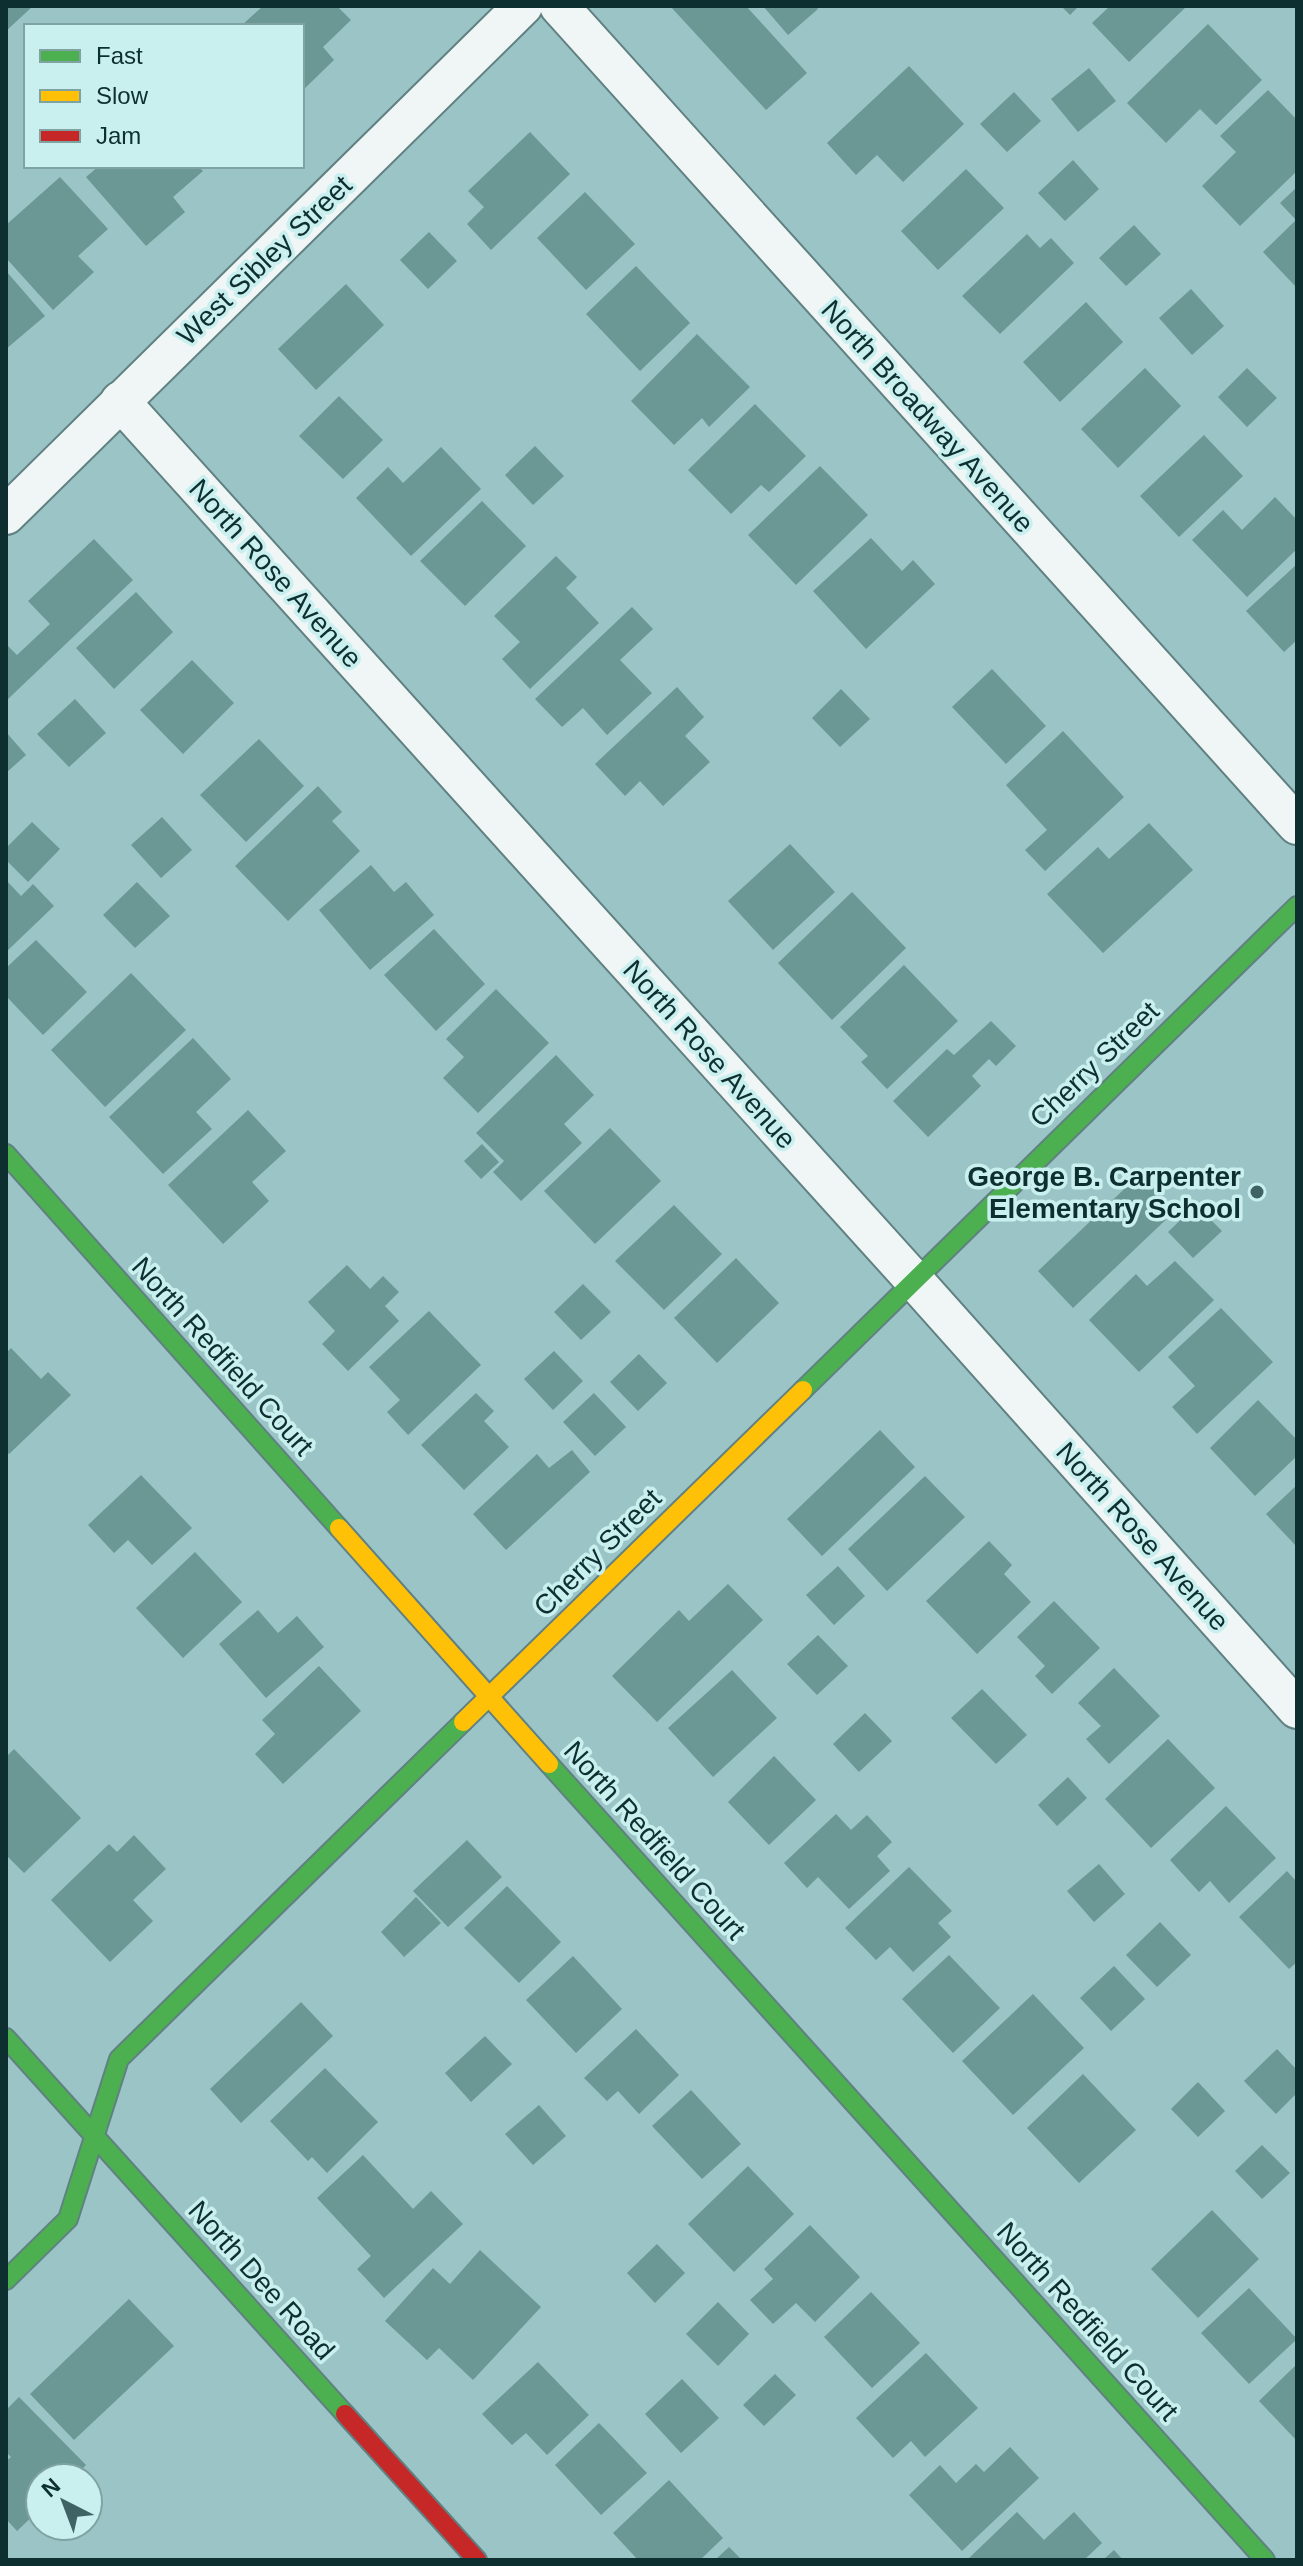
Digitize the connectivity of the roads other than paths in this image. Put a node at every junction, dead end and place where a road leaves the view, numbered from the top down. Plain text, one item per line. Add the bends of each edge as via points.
1 (523, 6) edge
2 (559, 6) edge
3 (120, 401) junction
4 (6, 515) edge
5 (1297, 825) edge
6 (1297, 906) edge
7 (6, 1154) edge
8 (913, 1279) junction
9 (489, 1697) junction
10 (1297, 1709) edge
11 (6, 2038) edge
12 (93, 2136) junction
13 (6, 2280) edge
14 (477, 2560) edge
15 (1265, 2560) edge

1 - 3 street, West Sibley Street
2 - 5 street, North Broadway Avenue
3 - 4 street, West Sibley Street
3 - 8 street, North Rose Avenue
6 - 8 street, Cherry Street
7 - 9 street, North Redfield Court
8 - 9 street, Cherry Street
8 - 10 street, North Rose Avenue
9 - 12 street, Cherry Street via 119,2059
9 - 15 street, North Redfield Court
11 - 12 street, North Dee Road
12 - 13 street, Cherry Street via 68,2219
12 - 14 street, North Dee Road

